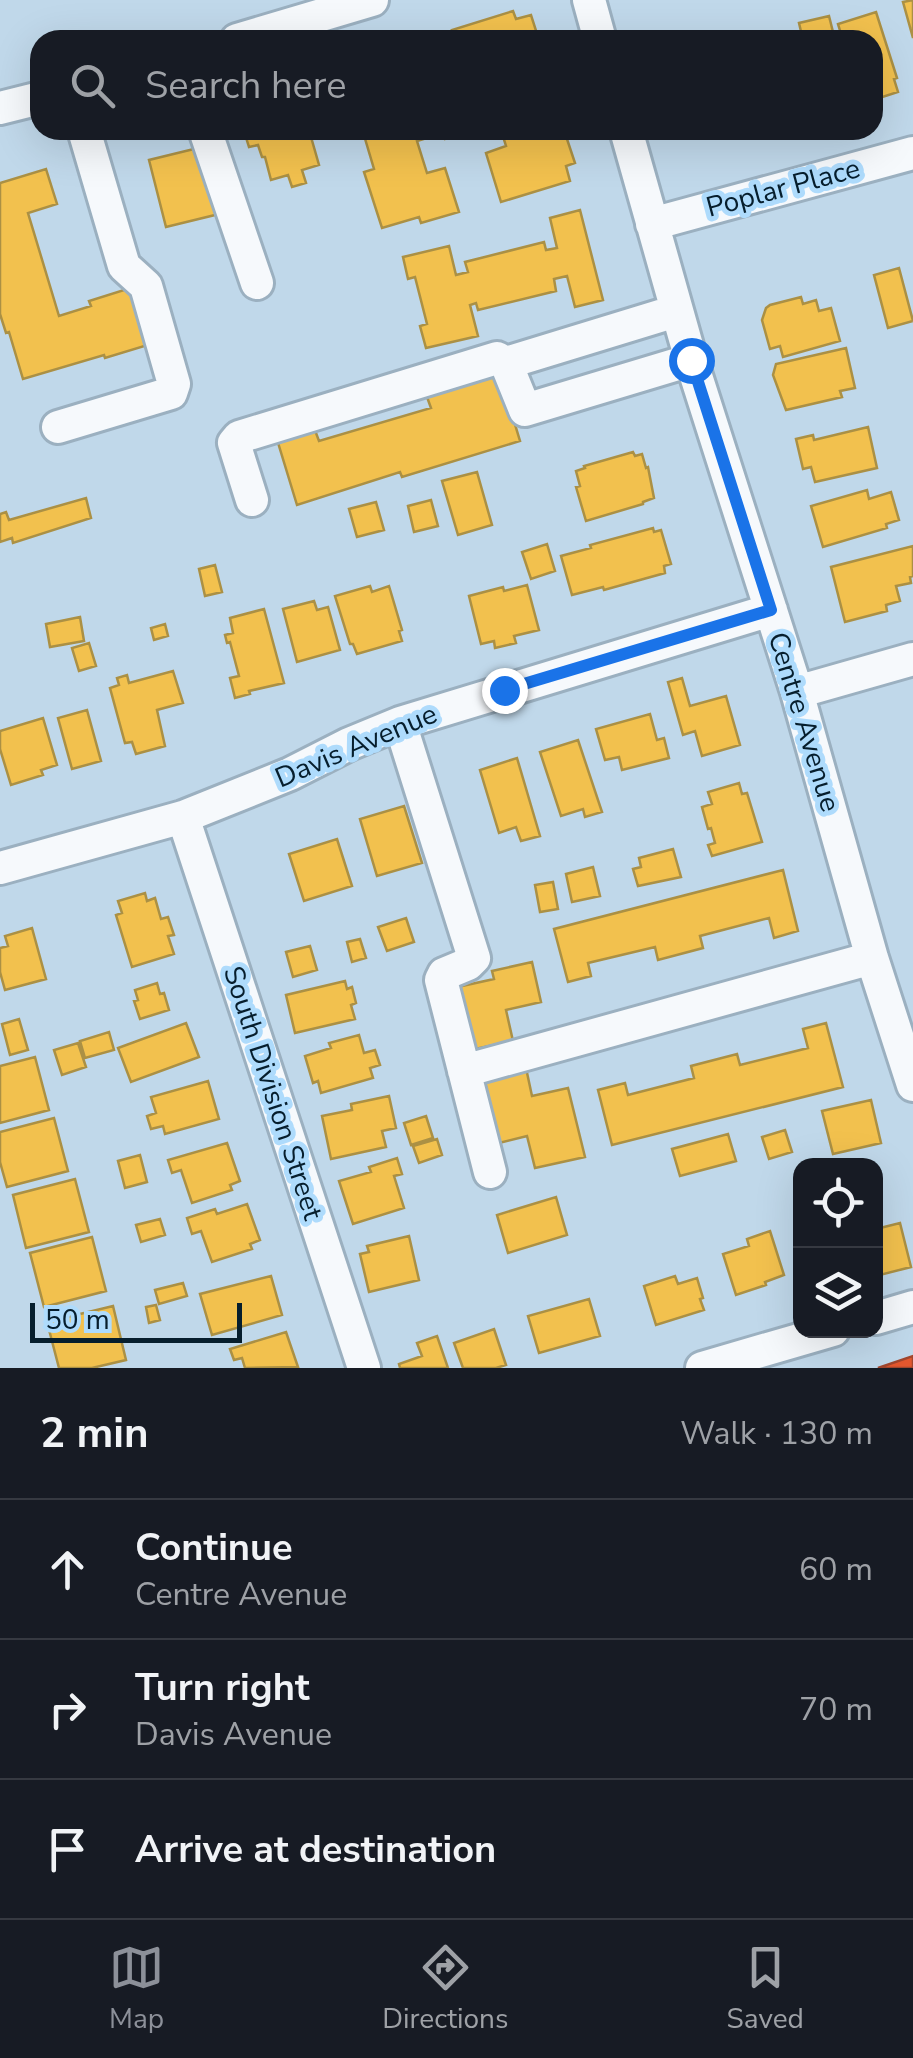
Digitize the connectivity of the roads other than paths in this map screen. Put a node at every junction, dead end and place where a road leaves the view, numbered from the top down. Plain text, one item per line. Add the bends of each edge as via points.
1 (372, 0) edge
2 (589, 0) edge
3 (272, 30) edge
4 (597, 30) edge
5 (30, 100) edge
6 (0, 108) edge
7 (87, 140) edge
8 (208, 140) edge
9 (629, 140) edge
10 (913, 153) edge
11 (652, 224) junction
12 (257, 284) dead end
13 (676, 311) junction
14 (691, 360) junction
15 (506, 362) junction
16 (58, 426) dead end
17 (252, 500) dead end
18 (771, 610) junction
19 (913, 659) edge
20 (798, 692) junction
21 (400, 723) junction
22 (183, 818) junction
23 (0, 868) edge
24 (872, 958) junction
25 (902, 1015) edge
26 (464, 1071) junction
27 (913, 1085) edge
28 (490, 1172) dead end
29 (913, 1308) edge
30 (883, 1316) edge
31 (805, 1338) edge
32 (364, 1368) edge
33 (702, 1368) edge

1 - 3 street
2 - 4 street
5 - 6 street
7 - 16 street via 124,266 146,286 174,384 171,393
8 - 12 street
9 - 11 street, Centre Avenue
10 - 11 street, Poplar Place
11 - 13 street, Centre Avenue
13 - 14 street, Centre Avenue
13 - 15 street
14 - 15 street via 525,410
14 - 18 street, Centre Avenue
15 - 17 street via 497,358 240,437 234,443
18 - 20 street, Centre Avenue
18 - 21 street, Davis Avenue
19 - 20 street
20 - 24 street, Centre Avenue
21 - 22 street, Davis Avenue
21 - 26 street via 474,958 441,980
22 - 23 street, Davis Avenue
22 - 32 street, South Division Street
24 - 25 street, Centre Avenue
24 - 26 street
25 - 27 street, Centre Avenue
26 - 28 street
29 - 30 street
31 - 33 street

